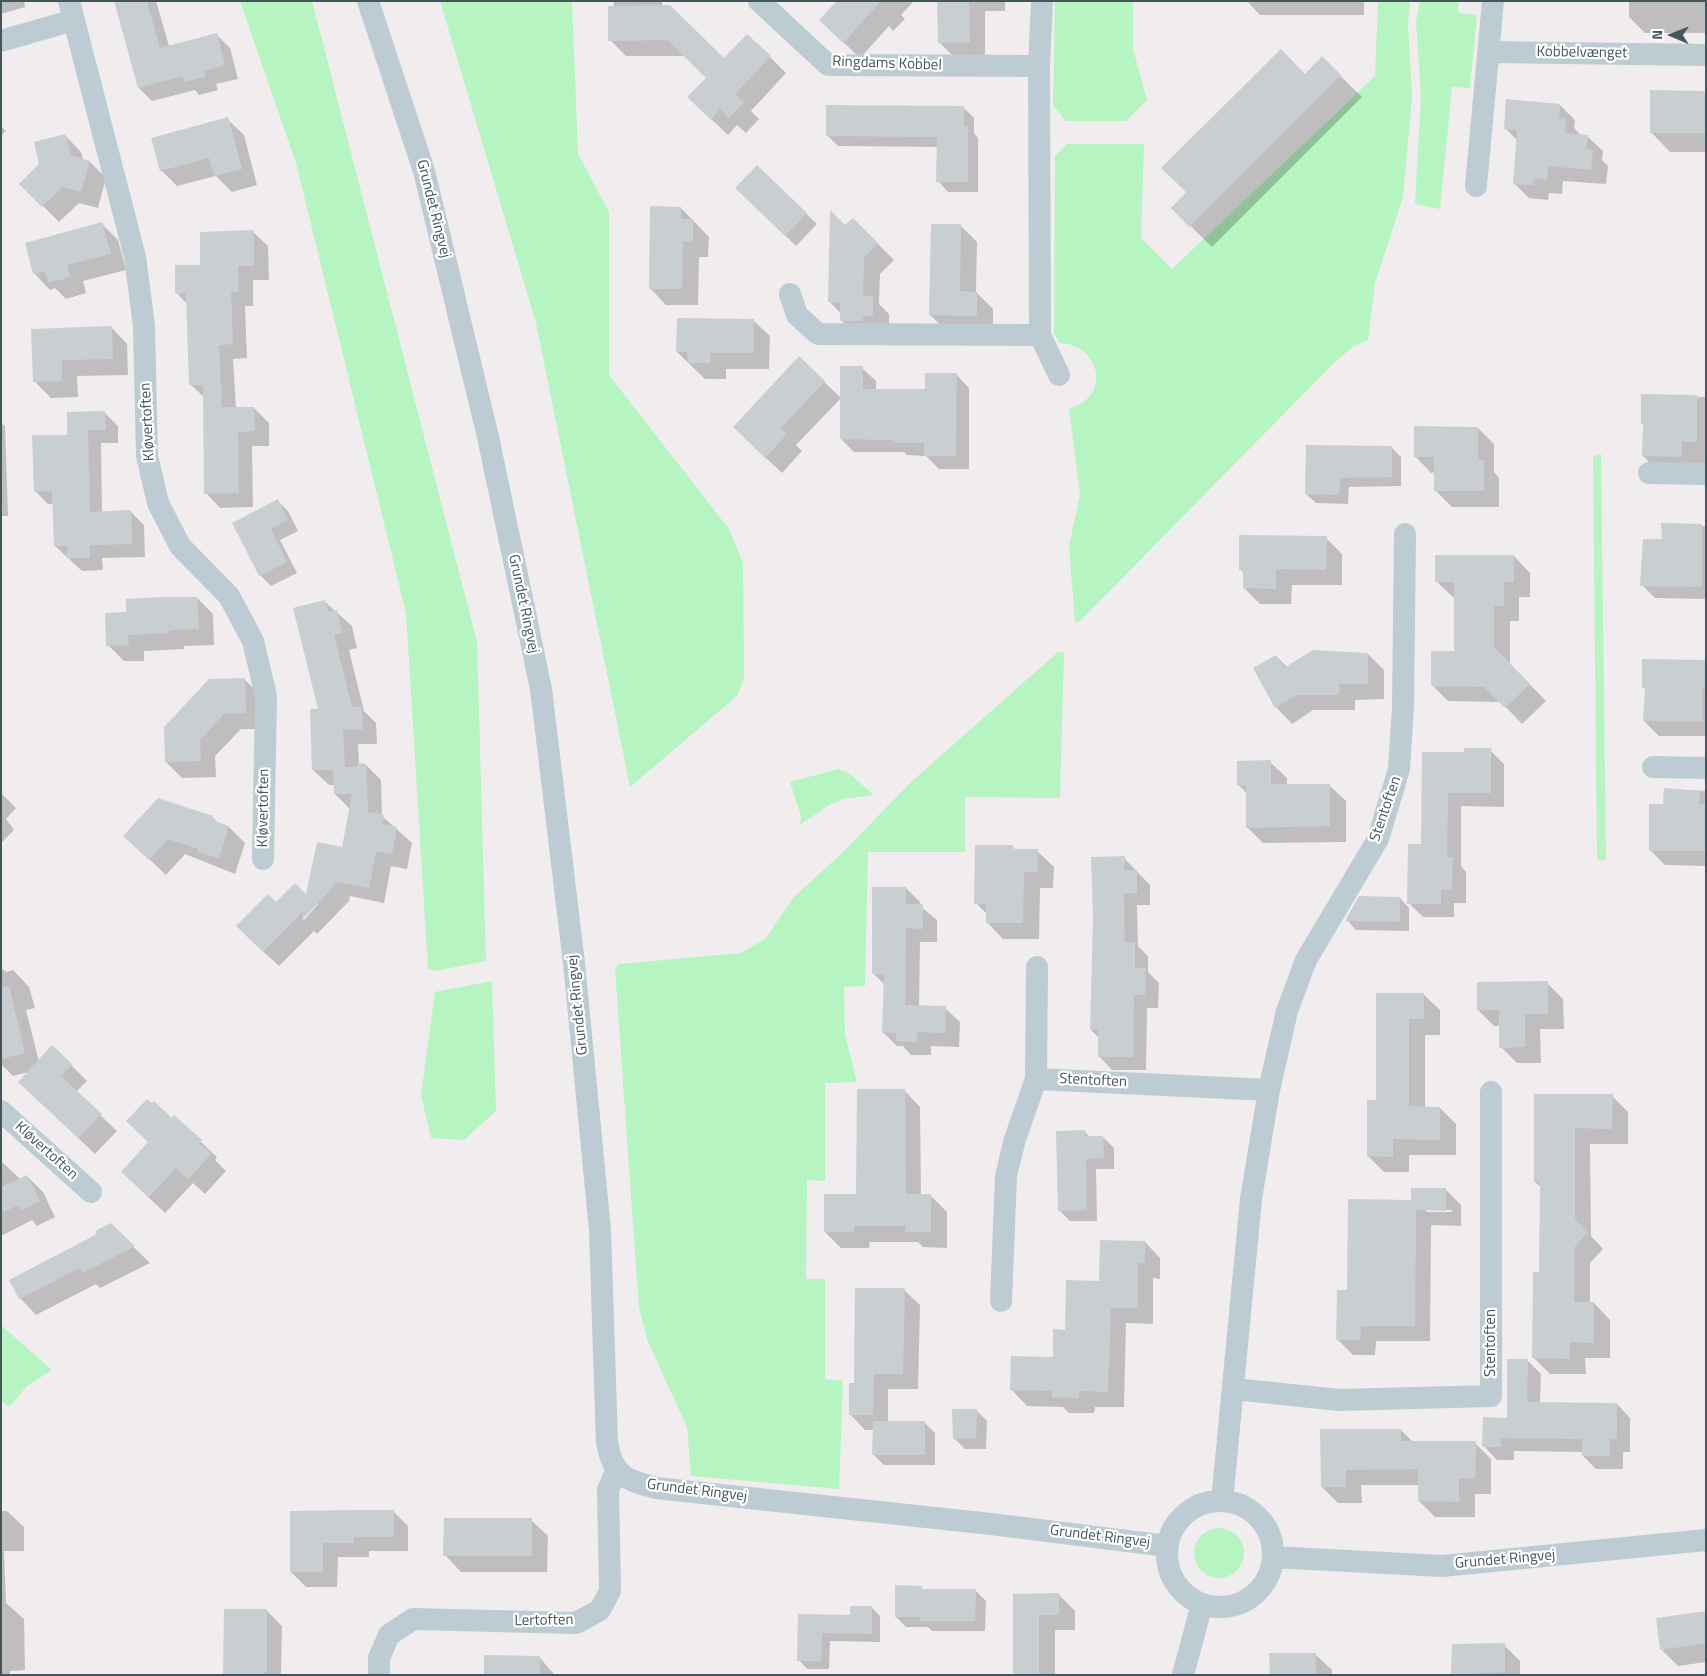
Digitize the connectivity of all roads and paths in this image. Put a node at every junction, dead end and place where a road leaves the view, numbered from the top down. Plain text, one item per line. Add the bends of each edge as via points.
1 (368, 1) edge
2 (759, 1) edge
3 (1042, 1) edge
4 (1493, 1) edge
5 (71, 11) edge
6 (1, 41) edge
7 (1489, 52) junction
8 (1706, 54) edge
9 (1039, 66) junction
10 (1476, 186) dead end
11 (790, 294) dead end
12 (1040, 335) junction
13 (1059, 375) dead end
14 (1649, 473) dead end
15 (1706, 474) edge
16 (1405, 534) dead end
17 (1653, 767) dead end
18 (1706, 768) edge
19 (263, 859) dead end
20 (1037, 967) dead end
21 (1036, 1079) junction
22 (1269, 1090) junction
23 (1491, 1092) dead end
24 (1, 1111) edge
25 (91, 1192) dead end
26 (1001, 1302) dead end
27 (1234, 1389) junction
28 (616, 1471) junction
29 (1222, 1501) junction
30 (1706, 1540) edge
31 (1167, 1546) junction
32 (1273, 1557) junction
33 (1202, 1604) junction
34 (379, 1675) edge
35 (1183, 1675) edge

1 - 28 street, Grundet Ringvej via 424,171 488,437 542,689 574,963 600,1230 607,1443 609,1458
2 - 9 street, Ringdams Kobbel via 828,66
3 - 9 street
4 - 7 street
5 - 6 street, Kløvertoften
5 - 19 street, Kløvertoften via 135,257 144,326 147,456 158,503 180,546 229,596 253,641 266,696
7 - 8 street, Kobbelvænget
7 - 10 street
9 - 12 street
11 - 12 street via 796,314 818,334
12 - 13 street
14 - 15 street
16 - 22 street, Stentoften via 1399,769 1378,839 1306,960 1287,1011
17 - 18 street
20 - 21 street
21 - 22 street, Stentoften
21 - 26 street via 1006,1176
22 - 27 street, Stentoften via 1252,1198
23 - 27 street, Stentoften via 1491,1396 1339,1400
24 - 25 street, Kløvertoften
27 - 29 street, Stentoften
28 - 31 street, Grundet Ringvej via 632,1482 656,1488
28 - 34 street, Lertoften via 608,1490 610,1591 600,1610 576,1623 413,1619 389,1635 379,1658
29 - 31 street via 1204,1503 1186,1513 1176,1524
29 - 32 street via 1250,1510 1263,1522 1272,1543
30 - 32 street, Grundet Ringvej via 1442,1566
31 - 33 street via 1167,1565 1172,1578 1185,1594
32 - 33 street via 1266,1581 1248,1600 1228,1607
33 - 35 street

